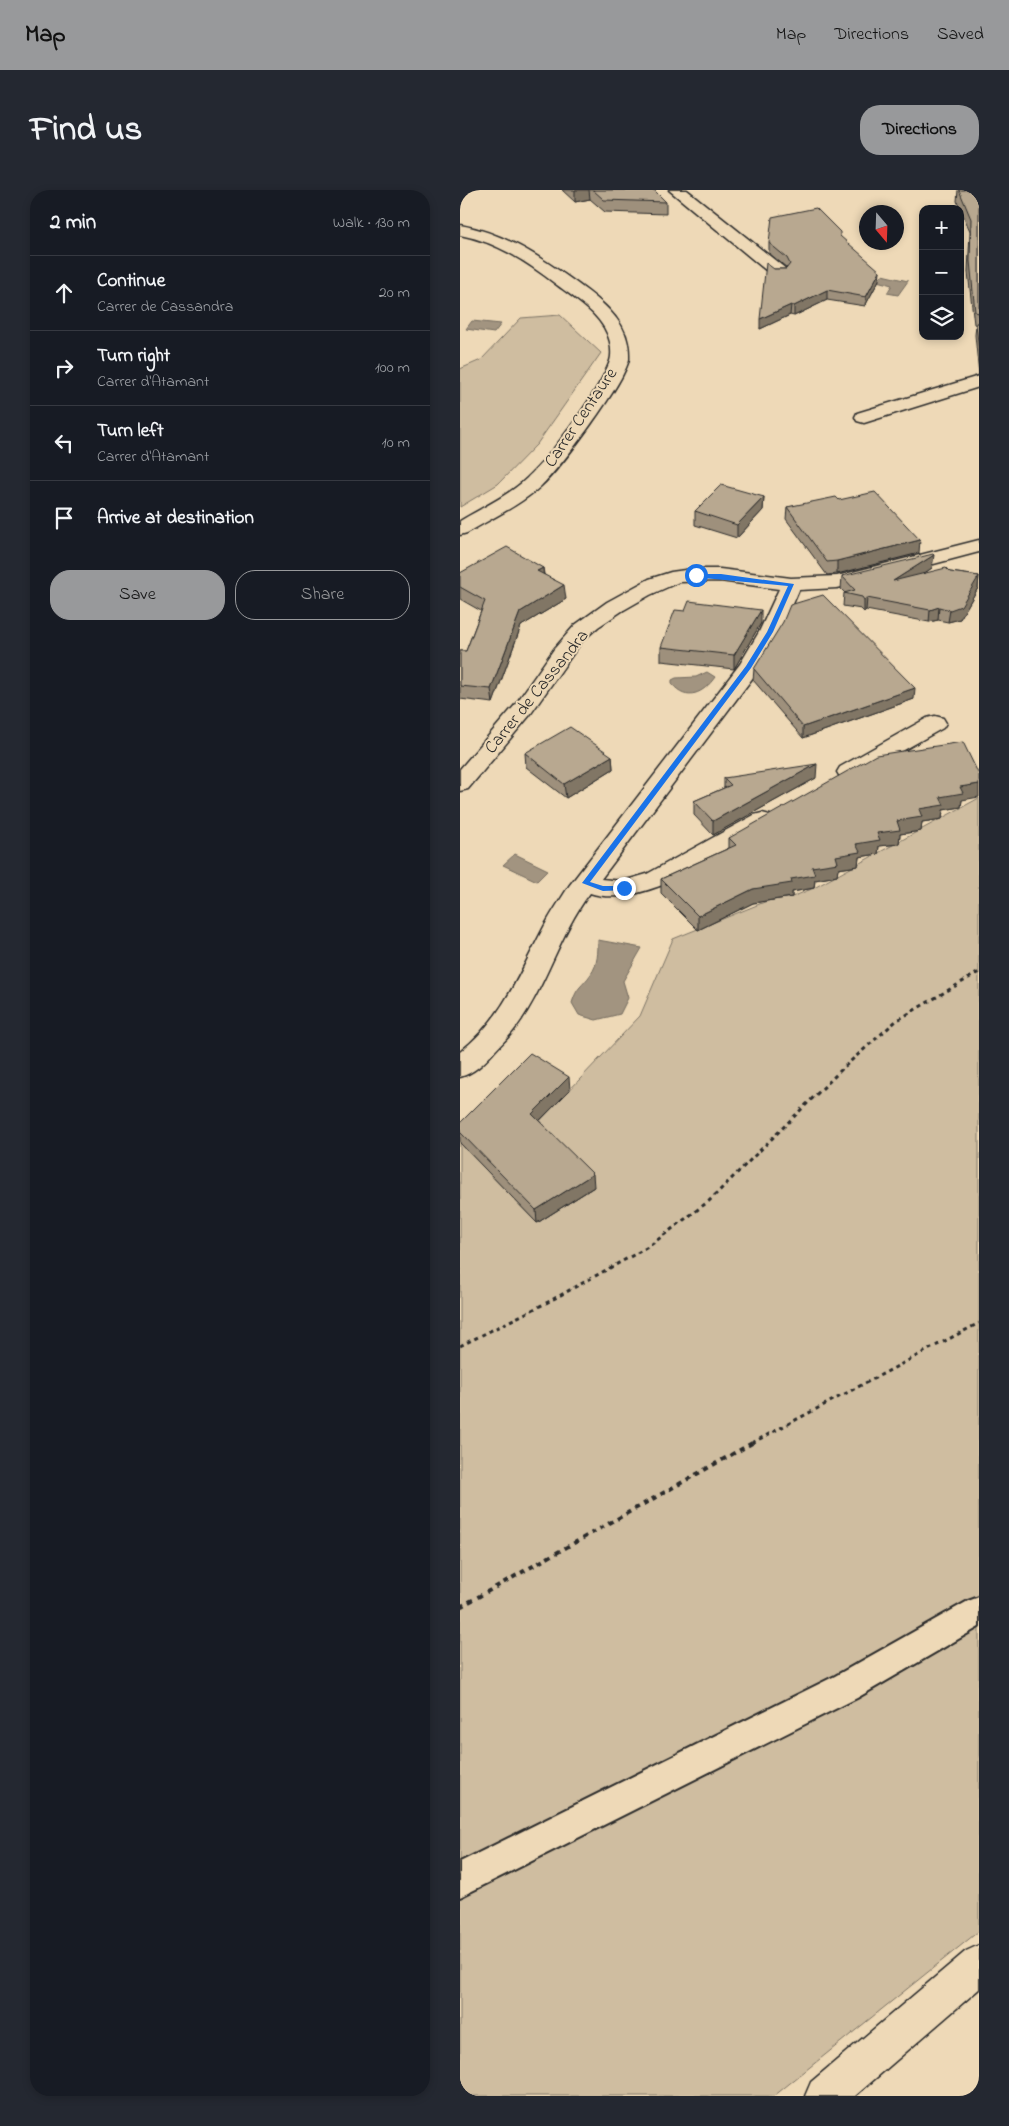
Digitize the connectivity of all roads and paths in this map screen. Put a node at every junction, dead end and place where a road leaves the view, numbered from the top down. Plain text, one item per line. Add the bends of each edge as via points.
1 (677, 190) edge
2 (460, 230) edge
3 (780, 273) edge
4 (979, 381) edge
5 (864, 416) dead end
6 (460, 529) edge
7 (979, 546) edge
8 (791, 584) junction
9 (936, 723) dead end
10 (833, 780) edge
11 (460, 784) edge
12 (782, 810) edge
13 (585, 883) junction
14 (979, 972) edge
15 (460, 1067) edge
16 (979, 1323) edge
17 (460, 1346) edge
18 (460, 1607) edge
19 (979, 1611) edge
20 (460, 1880) edge
21 (979, 1964) edge
22 (825, 2096) edge

1 - 3 street
2 - 6 street, Carrer Centaure via 482,235 519,251 542,264 588,300 612,326 620,358 562,449 534,482
4 - 5 street
7 - 8 street, Carrer de Cassandra via 862,577 837,582
8 - 11 street, Carrer de Cassandra via 685,575 656,584 621,603 583,628 516,718
8 - 13 street via 770,632 749,667
9 - 10 street
12 - 13 street via 655,880 624,888 603,889
13 - 15 street via 558,924 505,1024
14 - 17 path via 896,1021 844,1067 709,1201 648,1247
16 - 18 path via 785,1426
19 - 20 lane via 846,1687
21 - 22 street

